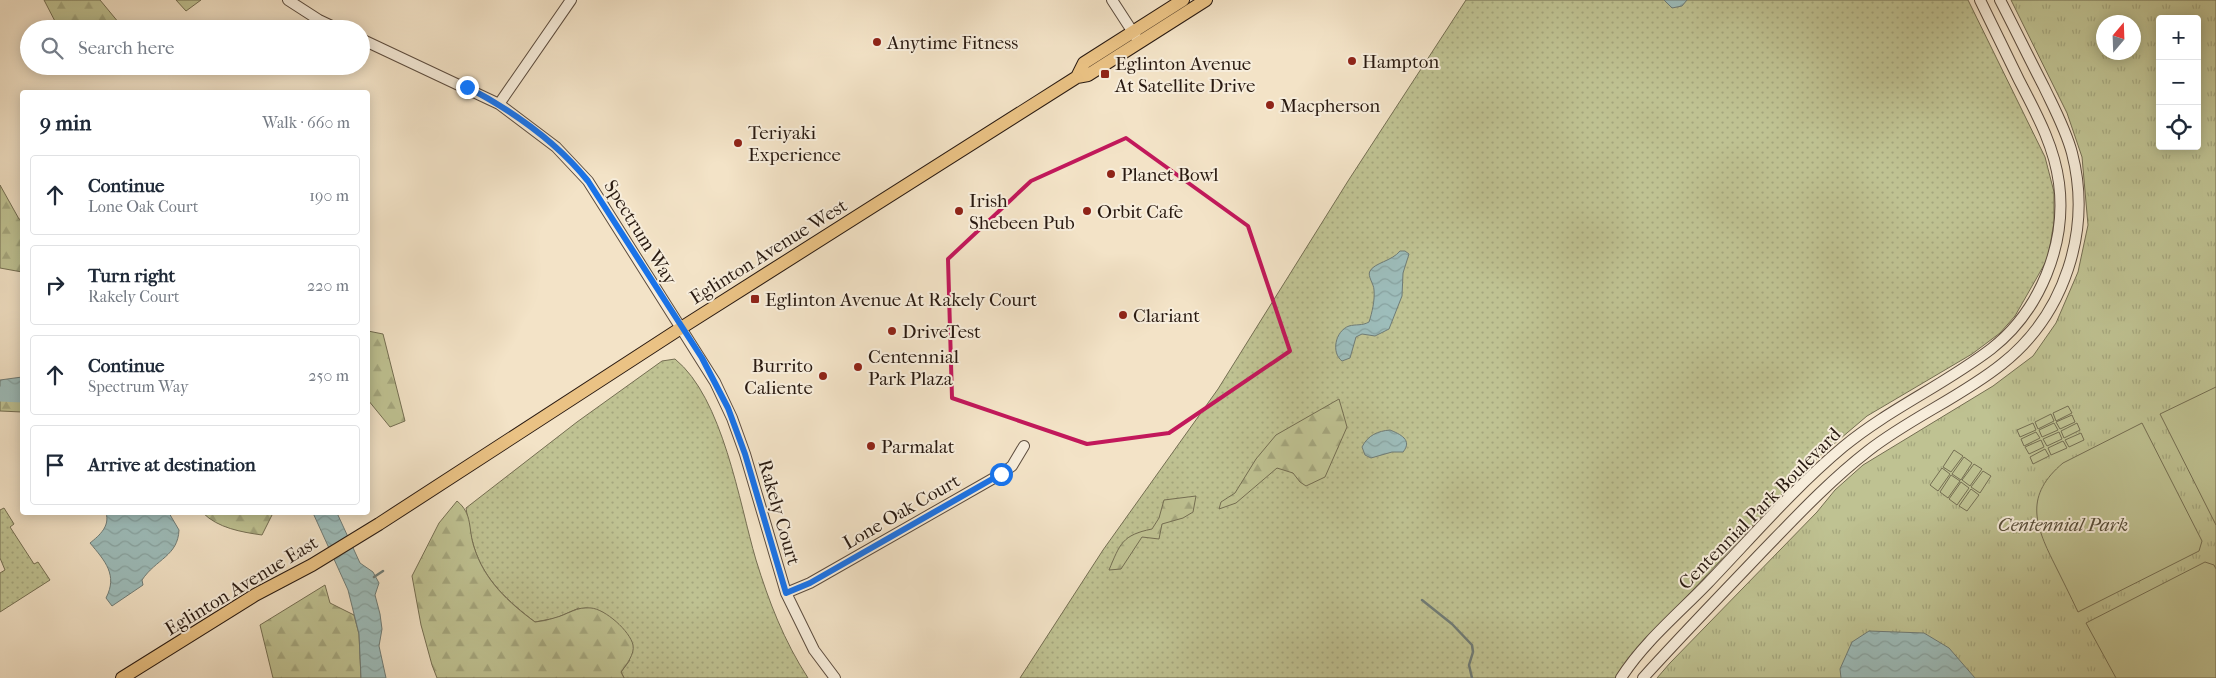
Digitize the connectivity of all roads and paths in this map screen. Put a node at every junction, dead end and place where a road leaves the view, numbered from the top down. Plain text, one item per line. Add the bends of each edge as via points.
1 (288, 0) edge
2 (571, 0) edge
3 (1112, 0) edge
4 (1183, 0) edge
5 (1206, 0) edge
6 (1980, 0) edge
7 (2000, 0) edge
8 (319, 20) edge
9 (1136, 37) junction
10 (370, 43) edge
11 (499, 104) junction
12 (681, 328) junction
13 (1024, 446) dead end
14 (379, 524) joint
15 (786, 593) junction
16 (122, 678) edge
17 (836, 678) edge
18 (1621, 678) edge
19 (1643, 678) edge

1 - 8 street
2 - 11 street
3 - 9 street
4 - 9 main road, Eglinton Avenue West
5 - 9 main road, Eglinton Avenue West
6 - 18 street, Centennial Park Boulevard via 2042,125 2056,167 2060,200 2058,235 2038,293 2013,328 1993,348 1865,429 1830,458 1653,640
7 - 19 street, Centennial Park Boulevard via 2066,134 2075,169 2079,201 2077,234 2059,293 2028,339 2002,364 1882,440 1840,473
9 - 12 main road, Eglinton Avenue West via 1088,75 1078,77
10 - 11 street, Spectrum Way
11 - 12 street, Spectrum Way via 549,141 588,181
12 - 14 main road, Eglinton Avenue West
12 - 15 street, Rakely Court via 702,358 732,418
13 - 15 street, Lone Oak Court via 1012,466 1001,474 810,583
14 - 16 main road, Eglinton Avenue East
15 - 17 street, Rakely Court via 814,650

